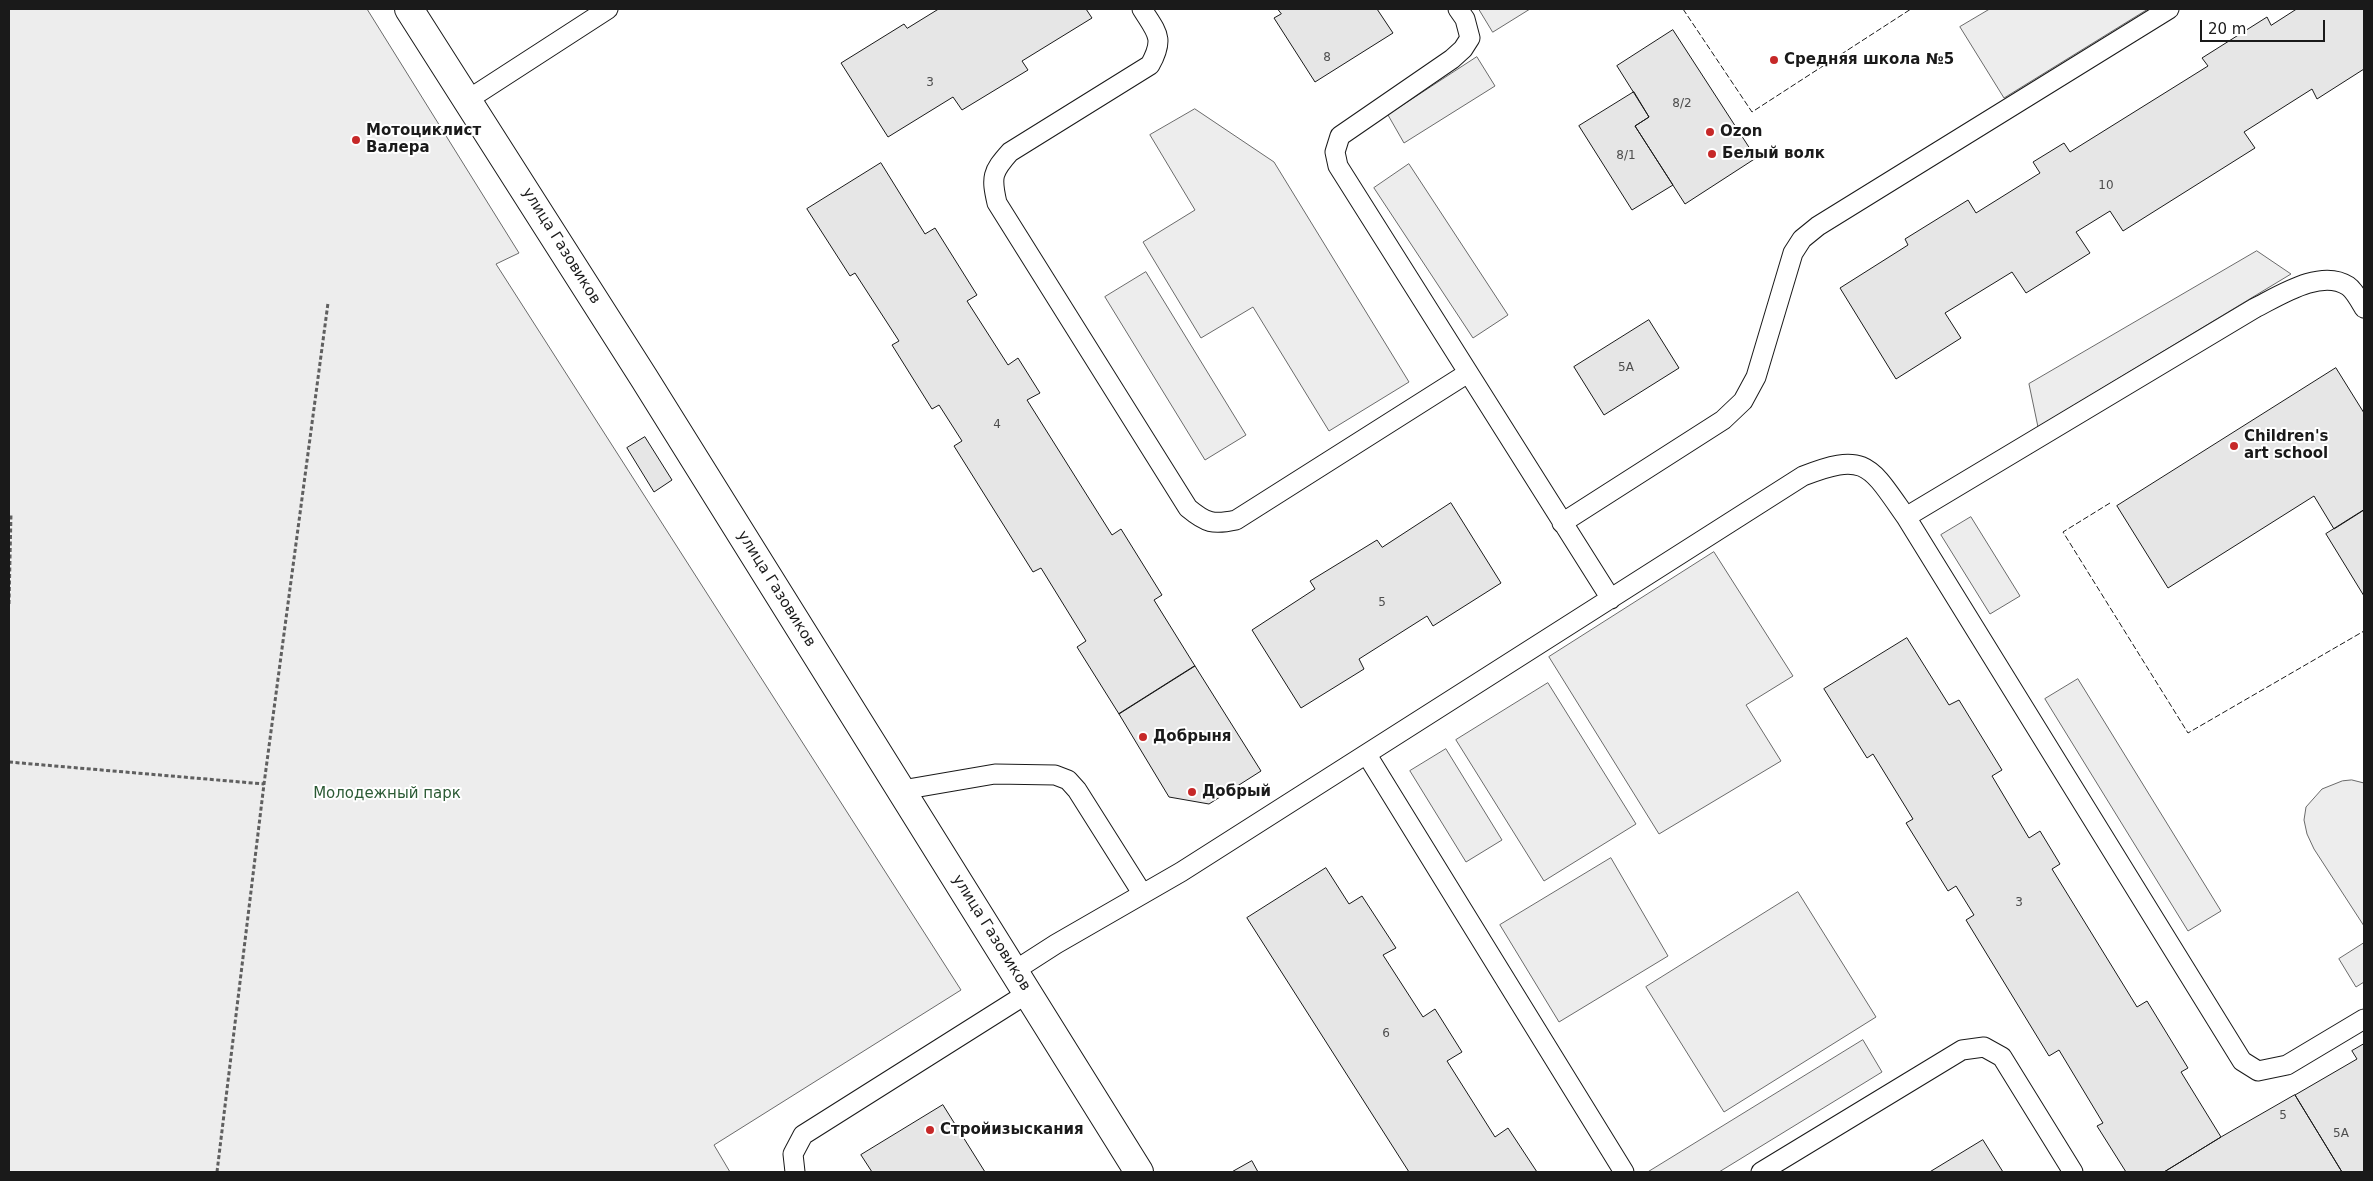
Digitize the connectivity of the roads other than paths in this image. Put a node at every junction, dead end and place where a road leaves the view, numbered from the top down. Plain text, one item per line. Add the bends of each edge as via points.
1 (409, 9) edge
2 (608, 9) edge
3 (1142, 9) edge
4 (1458, 9) edge
5 (2169, 9) edge
6 (468, 100) junction
7 (2364, 308) edge
8 (1468, 373) junction
9 (1906, 517) junction
10 (1562, 523) junction
11 (1611, 599) junction
12 (1367, 755) junction
13 (902, 790) junction
14 (1142, 893) junction
15 (1021, 982) junction
16 (2364, 1019) edge
17 (795, 1172) edge
18 (1139, 1172) edge
19 (1624, 1172) edge
20 (1761, 1172) edge
21 (2073, 1172) edge

1 - 6 street, улица Газовиков
2 - 6 lane
3 - 8 lane via 1157,33 1160,48 1150,65 1010,152 996,167 992,181 997,203 1188,508 1202,520 1218,524 1236,520
4 - 8 lane via 1465,19 1470,38 1463,49 1340,136 1335,152 1338,166
5 - 10 lane via 1818,226 1802,239 1786,270 1756,377 1743,401 1723,420
6 - 13 street, улица Газовиков
7 - 9 lane via 2348,286 2325,279 2291,289
8 - 10 lane
9 - 11 lane via 1878,478 1864,467 1848,463 1829,466 1803,476
9 - 16 lane via 2242,1061 2258,1071 2287,1066
10 - 11 lane
11 - 12 lane
12 - 14 lane
12 - 19 lane
13 - 14 lane via 995,774 1055,775 1068,780
13 - 15 street, улица Газовиков
14 - 15 lane
15 - 17 lane via 803,1135 793,1154
15 - 18 street, улица Газовиков
20 - 21 lane via 1962,1050 1984,1047 2002,1057

